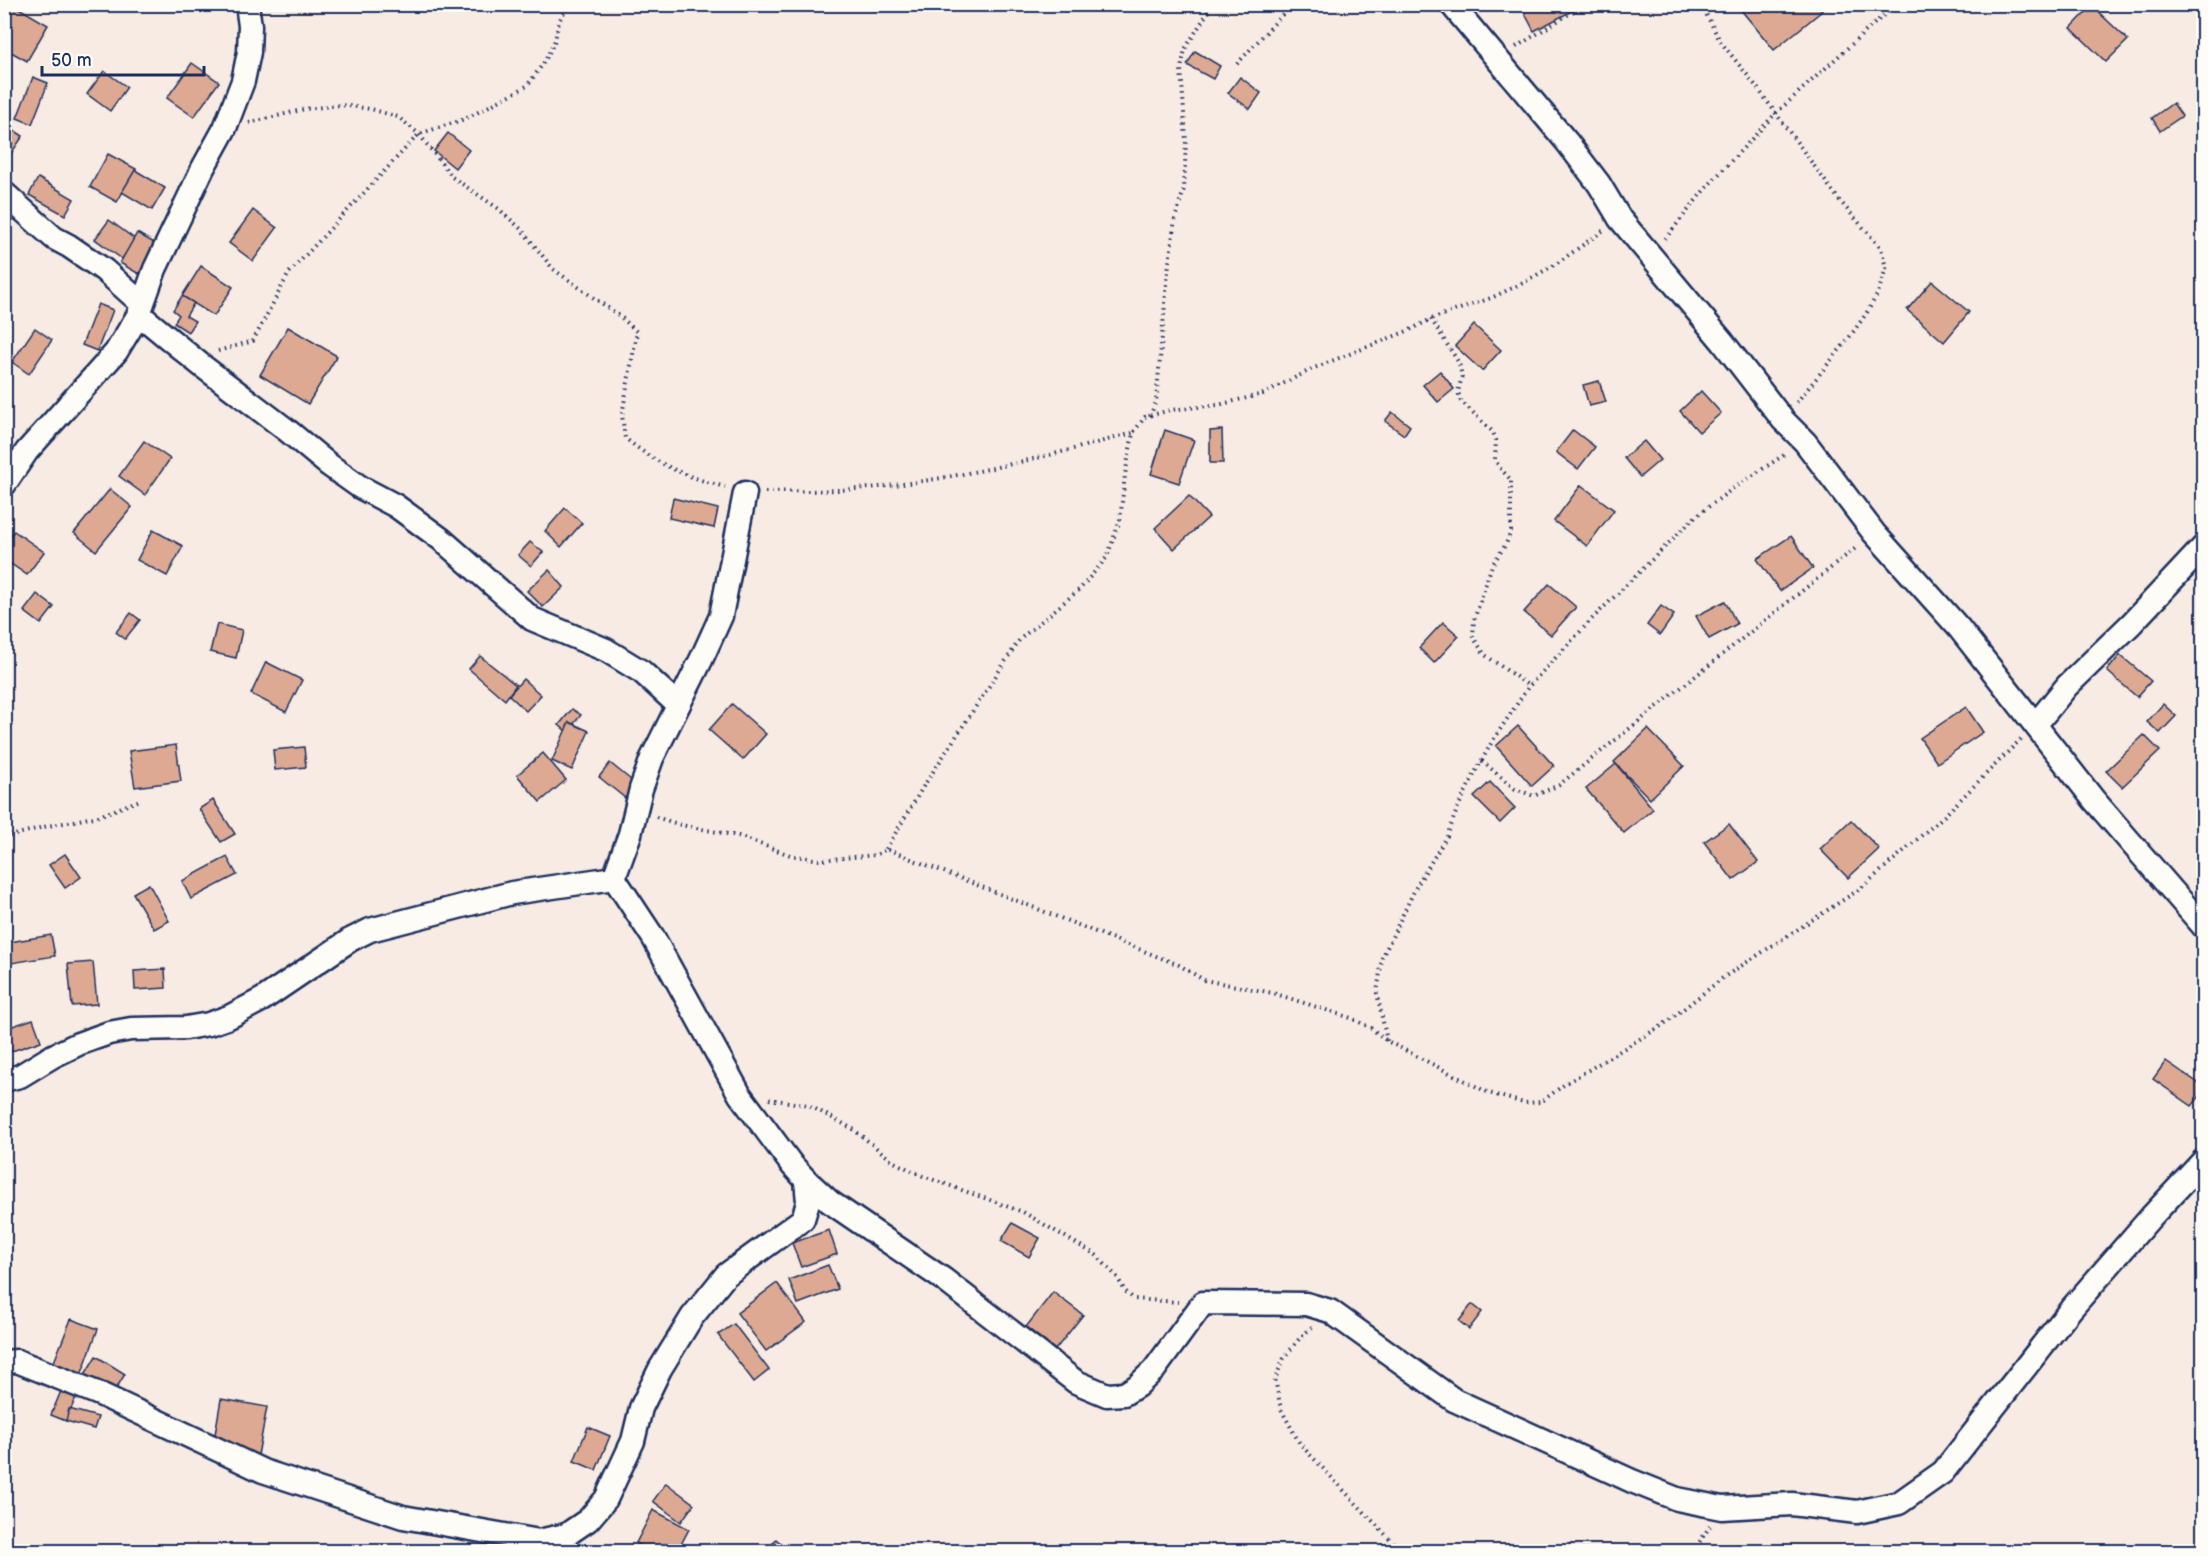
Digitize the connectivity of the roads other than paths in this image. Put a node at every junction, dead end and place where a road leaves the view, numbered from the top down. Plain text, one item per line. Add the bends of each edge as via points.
1 (247, 4) edge
2 (1451, 4) edge
3 (4, 193) edge
4 (141, 309) junction
5 (4, 485) edge
6 (745, 493) road end
7 (2204, 546) edge
8 (678, 705) junction
9 (2036, 724) junction
10 (614, 878) junction
11 (2204, 927) edge
12 (4, 1080) edge
13 (2204, 1161) edge
14 (806, 1180) junction
15 (4, 1362) edge
16 (588, 1520) junction
17 (570, 1551) edge

1 - 4 street via 249,52 243,81 225,128 155,269
2 - 9 street via 1874,533 1959,628
3 - 4 street via 54,238 104,270
4 - 5 street via 116,352 27,451
4 - 8 street via 192,358 329,465 441,539 532,619 606,650 642,672
6 - 8 street via 721,616
7 - 9 street via 2067,686
8 - 10 street via 652,758
9 - 11 street via 2094,800
10 - 12 street via 512,893 370,930 230,1017 198,1026 109,1033
10 - 14 street via 653,937 740,1095
13 - 14 street via 2071,1309 1943,1472 1899,1503 1857,1512 1792,1504 1722,1508 1677,1499 1454,1400 1330,1311 1306,1304 1203,1303 1154,1370 1124,1394 1107,1395 1076,1382 943,1280 830,1202
14 - 16 street via 808,1202 803,1219 726,1275 692,1317 641,1408 633,1442 606,1499
15 - 16 street via 16,1361 102,1395 263,1471 403,1517 539,1541 566,1535
16 - 17 street

